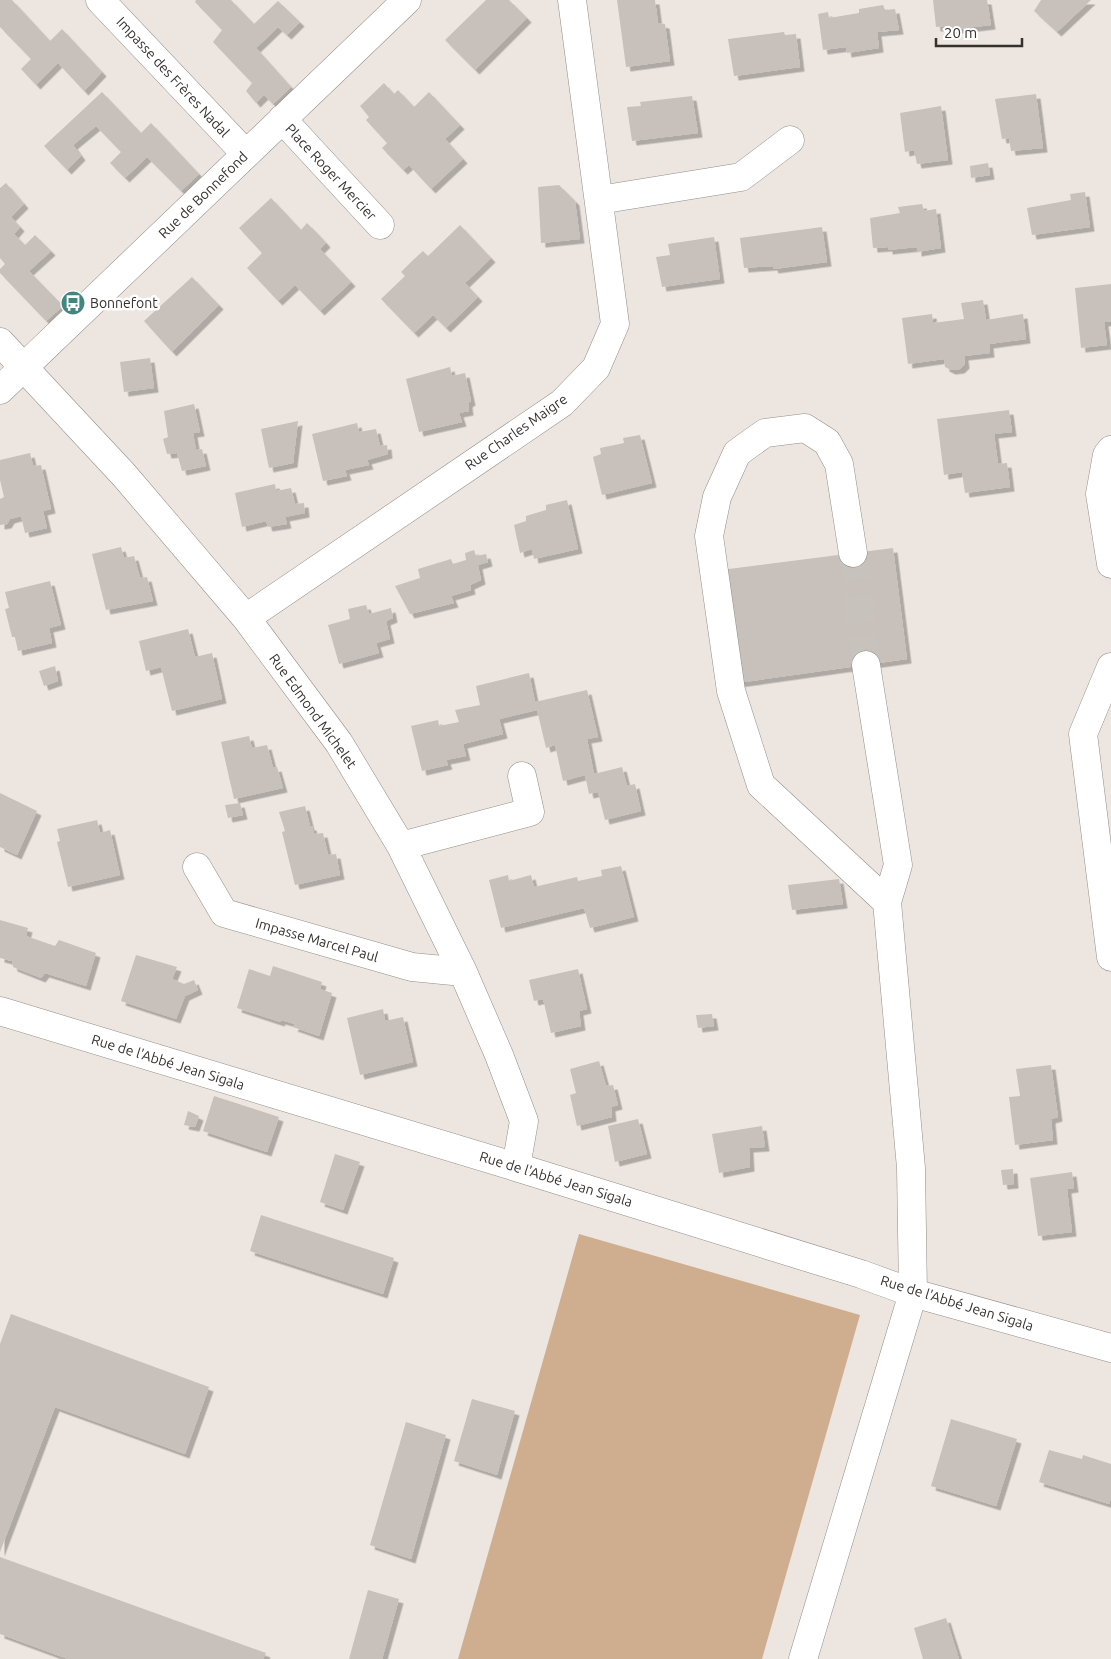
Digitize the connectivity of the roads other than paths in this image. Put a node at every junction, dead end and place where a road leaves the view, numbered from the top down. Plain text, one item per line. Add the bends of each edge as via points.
1 (100, 0) edge
2 (406, 0) edge
3 (572, 0) edge
4 (282, 119) junction
5 (790, 140) dead end
6 (246, 154) junction
7 (599, 200) junction
8 (380, 225) dead end
9 (0, 342) edge
10 (24, 366) junction
11 (0, 390) edge
12 (1111, 450) edge
13 (853, 553) tunnel mouth
14 (1111, 564) edge
15 (246, 618) junction
16 (866, 665) tunnel mouth
17 (1111, 667) edge
18 (522, 776) dead end
19 (401, 846) junction
20 (197, 868) dead end
21 (887, 902) junction
22 (1111, 957) edge
23 (464, 972) junction
24 (0, 1011) edge
25 (516, 1167) junction
26 (913, 1293) junction
27 (1111, 1348) edge
28 (803, 1659) edge

1 - 6 street, Impasse des Frères Nadal
2 - 4 street, Rue de Bonnefond
3 - 7 street, Rue Charles Maigre
4 - 6 street, Rue de Bonnefond
4 - 8 street, Place Roger Mercier
5 - 7 street via 741,177
6 - 10 street, Rue de Bonnefond
7 - 15 street, Rue Charles Maigre via 615,324 596,368 562,403
9 - 10 street, Rue Edmond Michelet
10 - 11 street, Rue de Bonnefond
10 - 15 street, Rue Edmond Michelet via 124,475
12 - 14 street via 1107,455 1100,494
13 - 21 street via 839,464 827,442 805,428 765,433 737,454 717,497 708,536 731,692 761,785
15 - 19 street, Rue Edmond Michelet via 339,742
16 - 21 street via 898,865
17 - 22 street via 1083,734
18 - 19 street via 530,812
19 - 23 street, Rue Edmond Michelet
20 - 23 street, Impasse Marcel Paul via 224,913 412,967
21 - 26 street via 910,1168
23 - 25 street, Rue Edmond Michelet via 524,1121
24 - 25 street, Rue de l'Abbé Jean Sigala
25 - 26 street, Rue de l'Abbé Jean Sigala
26 - 27 street, Rue de l'Abbé Jean Sigala
26 - 28 street

